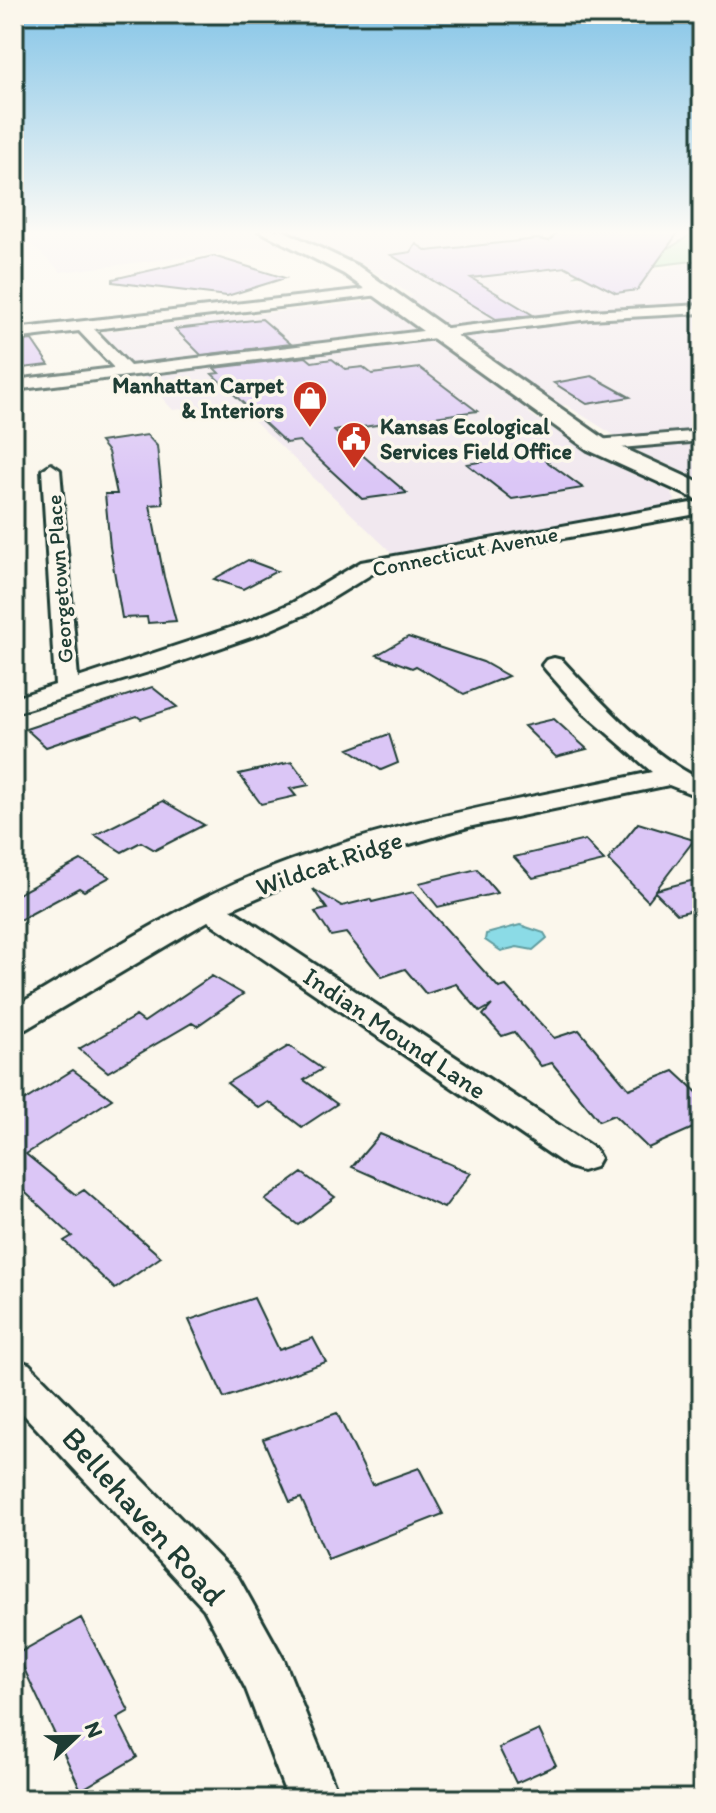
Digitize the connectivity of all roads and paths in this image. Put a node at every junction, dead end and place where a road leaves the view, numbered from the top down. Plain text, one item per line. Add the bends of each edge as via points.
1 (181, 315) edge
2 (417, 315) edge
3 (597, 315) edge
4 (83, 326) junction
5 (14, 334) edge
6 (445, 334) junction
7 (126, 371) junction
8 (14, 385) edge
9 (702, 436) edge
10 (597, 445) junction
11 (51, 470) dead end
12 (702, 494) edge
13 (702, 507) edge
14 (554, 665) dead end
15 (67, 689) junction
16 (14, 706) edge
17 (672, 776) junction
18 (702, 790) edge
19 (209, 908) junction
20 (14, 1021) edge
21 (582, 1158) dead end
22 (14, 1376) edge
23 (314, 1799) edge

1 - 4 street
2 - 6 main road
3 - 6 street
4 - 5 street
4 - 7 street
6 - 7 street
6 - 10 main road
7 - 8 street
9 - 10 street
10 - 12 main road
11 - 15 street, Georgetown Place
13 - 15 street, Connecticut Avenue via 369,567 292,612
14 - 17 street via 593,708
15 - 16 street, Connecticut Avenue
17 - 18 street
17 - 19 street, Wildcat Ridge via 457,823 325,859
19 - 20 street, Wildcat Ridge
19 - 21 street, Indian Mound Lane
22 - 23 street, Bellehaven Road via 221,1593 266,1677

